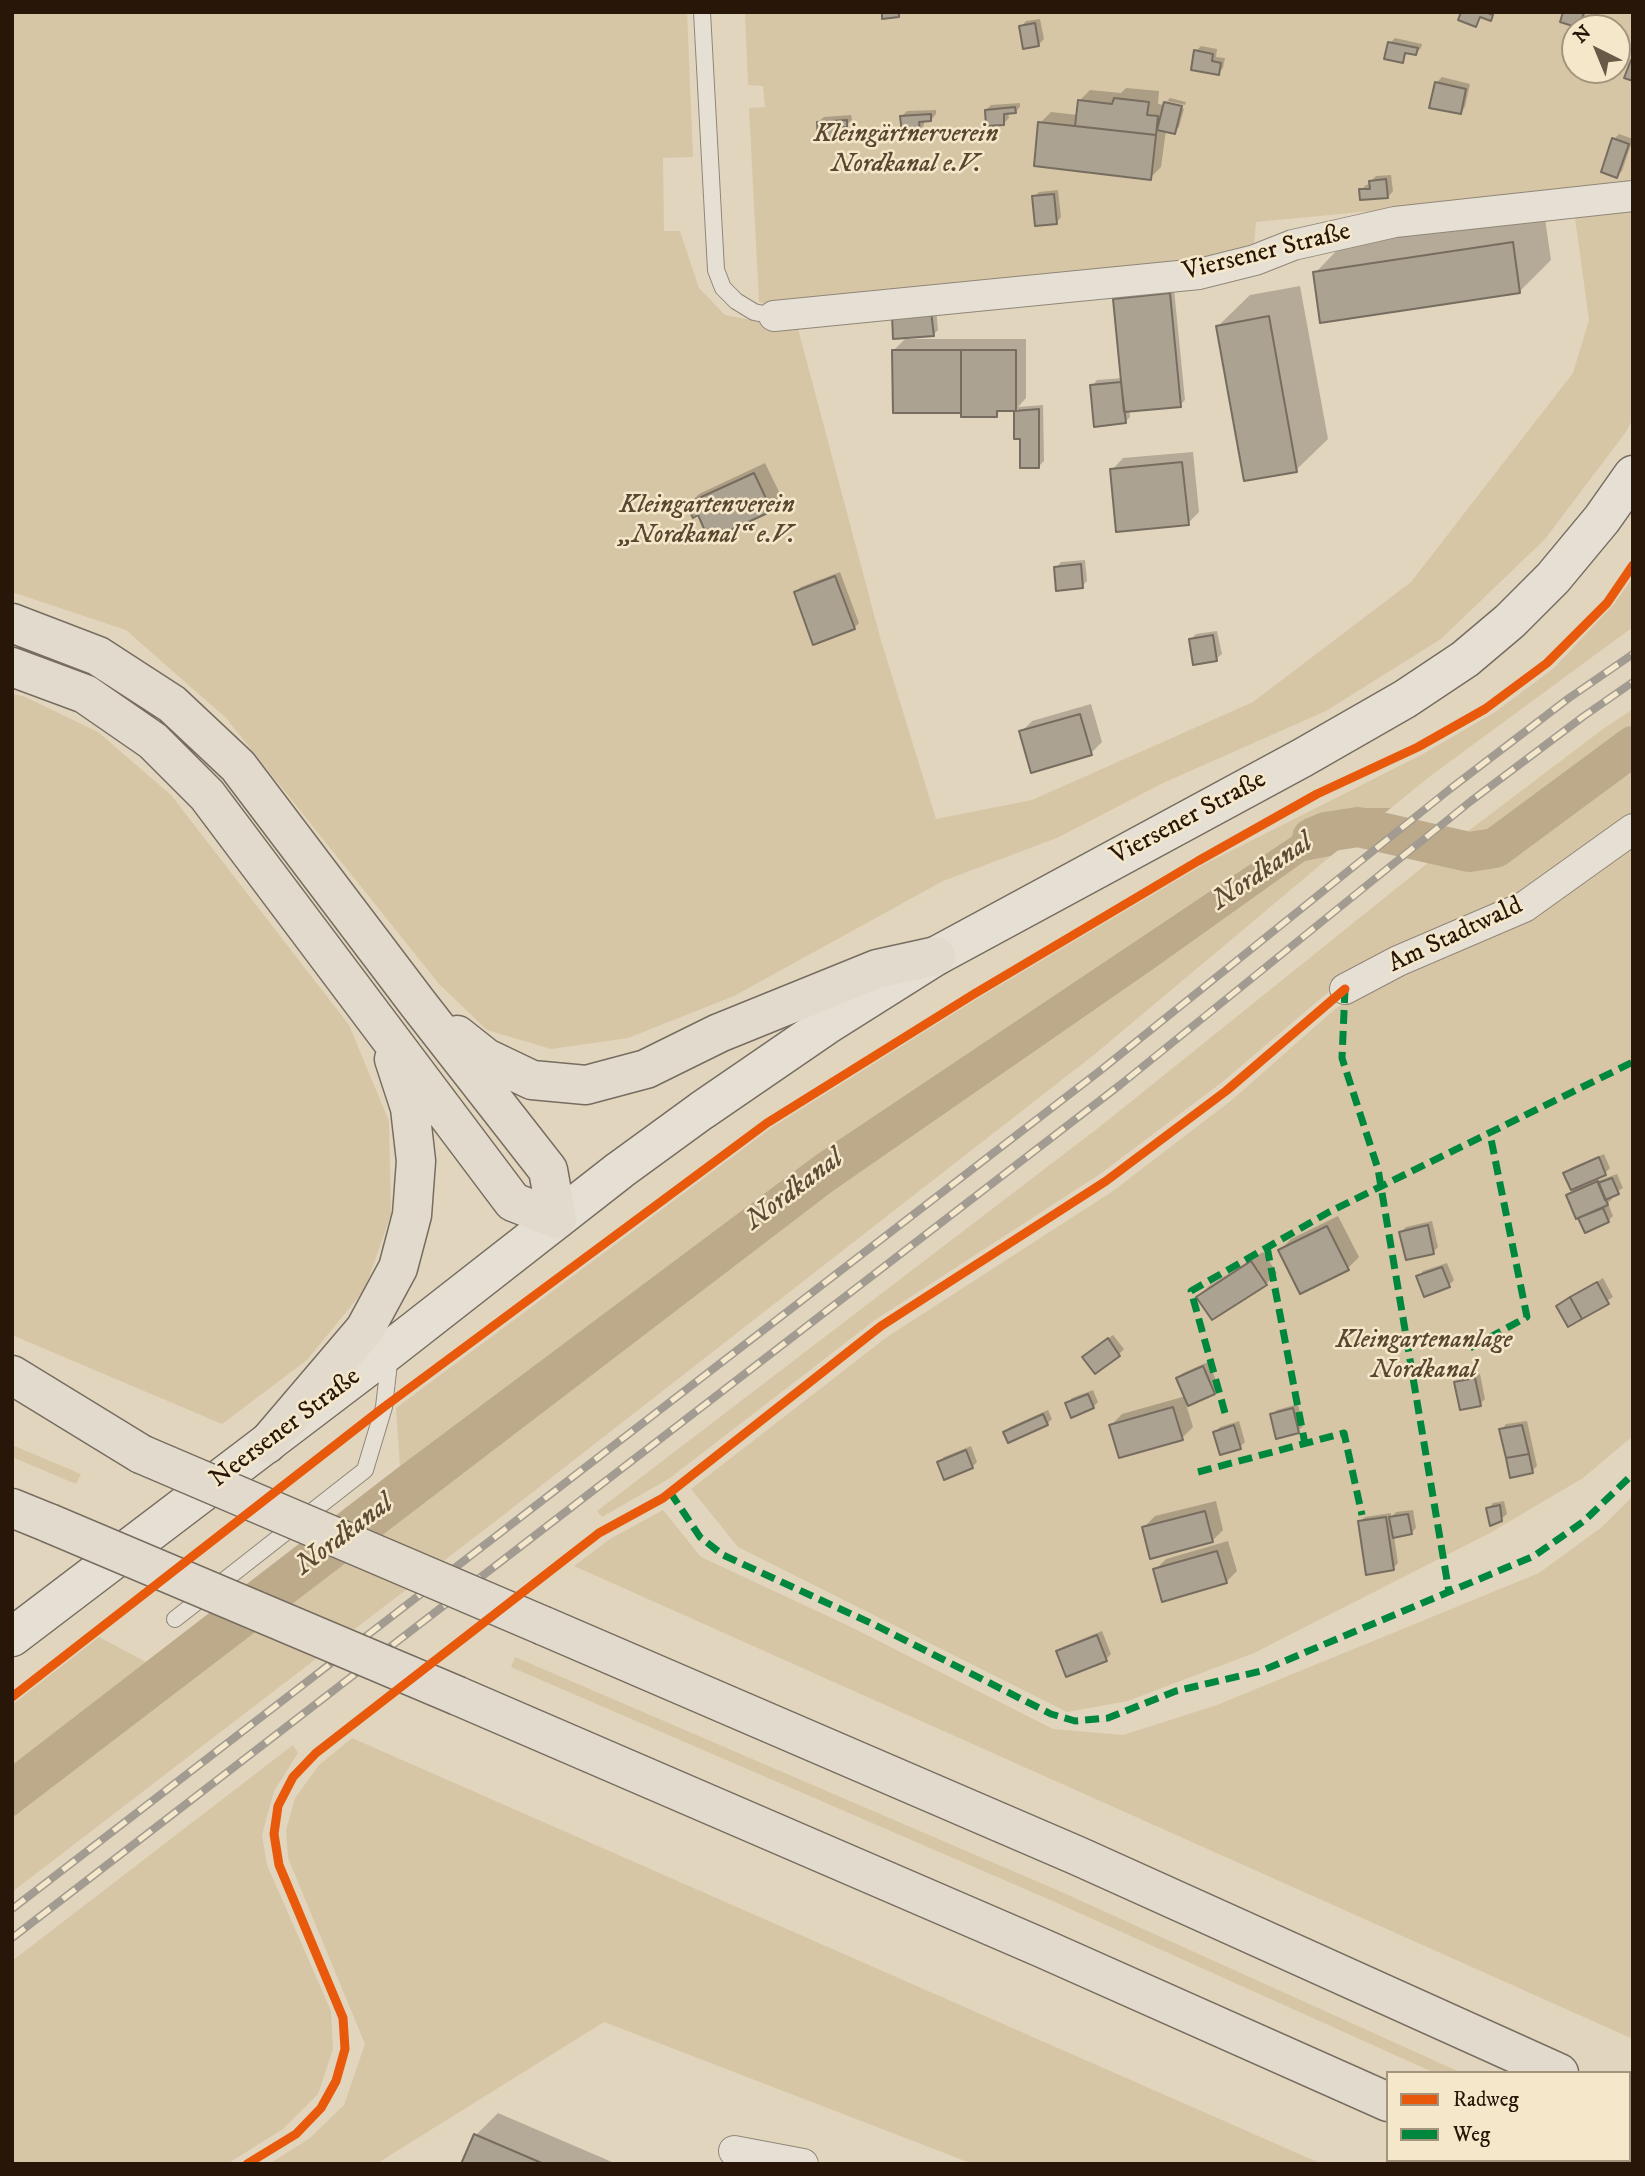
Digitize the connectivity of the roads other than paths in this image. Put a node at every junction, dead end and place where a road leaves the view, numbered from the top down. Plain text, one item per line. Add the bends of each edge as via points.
1 (702, 12) edge
2 (1633, 196) edge
3 (774, 316) joint
4 (1633, 475) edge
5 (12, 623) edge
6 (12, 667) edge
7 (1633, 829) edge
8 (936, 956) junction
9 (1345, 989) dead end
10 (419, 1005) junction
11 (385, 1031) junction
12 (557, 1219) junction
13 (391, 1349) junction
14 (12, 1375) edge
15 (12, 1402) edge
16 (267, 1444) junction
17 (141, 1454) junction
18 (12, 1508) edge
19 (175, 1619) dead end
20 (12, 1637) edge
21 (1555, 2071) edge
22 (1386, 2101) edge
23 (734, 2151) dead end
24 (803, 2164) edge

1 - 3 lane via 716,270 723,288 736,301 754,312
2 - 3 street, Viersener Straße via 1395,222 1293,245 1199,274
4 - 8 main road, Viersener Straße via 1553,578 1465,659 1302,758
5 - 10 highway via 98,656 172,704 238,766
6 - 11 highway via 85,694 153,741 207,795
7 - 9 street, Am Stadtwald via 1524,907
8 - 10 highway via 877,969 719,1033 646,1069 586,1084 532,1080 486,1058
8 - 12 main road, Viersener Straße via 701,1111
10 - 12 highway via 548,1170
11 - 12 highway via 513,1202
11 - 16 highway via 410,1108 416,1161 412,1216 398,1268 365,1329
12 - 13 main road, Neersener Straße
13 - 16 main road, Neersener Straße
13 - 19 lane via 384,1406 365,1470
14 - 17 highway
15 - 17 highway
16 - 20 main road, Neersener Straße
17 - 21 highway, bridge via 1078,1856
18 - 22 highway, bridge via 458,1696
23 - 24 street

